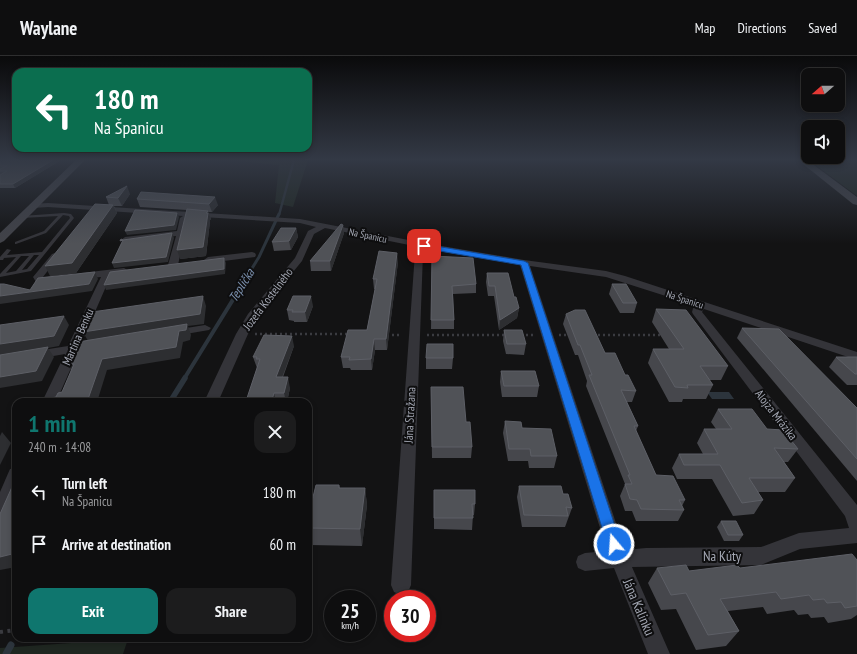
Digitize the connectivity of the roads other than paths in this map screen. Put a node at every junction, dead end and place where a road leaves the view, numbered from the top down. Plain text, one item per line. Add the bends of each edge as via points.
1 (52, 188) edge
2 (839, 188) edge
3 (857, 202) edge
4 (33, 206) junction
5 (78, 212) dead end
6 (105, 214) edge
7 (61, 215) junction
8 (22, 217) junction
9 (184, 218) edge
10 (323, 226) junction
11 (61, 231) junction
12 (45, 232) junction
13 (180, 233) junction
14 (0, 238) edge
15 (125, 240) edge
16 (16, 243) dead end
17 (424, 246) junction
18 (62, 248) edge
19 (9, 250) dead end
20 (42, 253) junction
21 (33, 254) junction
22 (252, 255) dead end
23 (19, 256) junction
24 (1, 259) edge
25 (202, 261) edge
26 (524, 263) junction
27 (173, 265) edge
28 (136, 269) edge
29 (18, 272) junction
30 (108, 273) junction
31 (1, 276) edge
32 (700, 304) junction
33 (205, 328) dead end
34 (166, 334) edge
35 (104, 344) edge
36 (73, 349) junction
37 (857, 356) edge
38 (22, 357) edge
39 (51, 398) edge
40 (213, 398) edge
41 (9, 482) edge
42 (0, 510) edge
43 (857, 526) edge
44 (857, 535) edge
45 (619, 559) junction
46 (585, 562) dead end
47 (401, 585) dead end
48 (659, 654) edge

1 - 4 main road
2 - 3 main road
4 - 8 main road
4 - 10 street, Na Španicu via 279,219
5 - 6 street via 88,216
7 - 8 lane
7 - 11 lane via 70,215 72,218
7 - 12 lane
8 - 14 main road
9 - 13 street
10 - 17 street, Na Španicu
10 - 40 street, Jozefa Kostelného via 312,233 299,259 253,314
11 - 12 lane
11 - 20 lane
12 - 16 lane
13 - 15 street
13 - 27 street
17 - 26 street, Na Španicu
17 - 47 street, Jána Stražana via 419,253
18 - 30 street via 38,277 39,280
19 - 24 lane
20 - 21 lane
20 - 29 lane via 29,270
21 - 23 lane
21 - 29 lane
22 - 25 street
23 - 24 lane
23 - 31 lane
26 - 32 street, Na Španicu via 606,274
26 - 45 street, Jána Kalinku
28 - 30 street
29 - 31 lane
30 - 36 street, Martina Benku
32 - 37 street, Na Španicu
32 - 43 street, Alojza Mrázika via 697,312 853,513
33 - 34 street
35 - 36 street
36 - 38 street
36 - 39 street, Martina Benku
41 - 42 street
44 - 45 street, Na Kúty via 799,541 761,556 646,556
45 - 46 street, Na Kúty
45 - 48 street, Jána Kalinku

